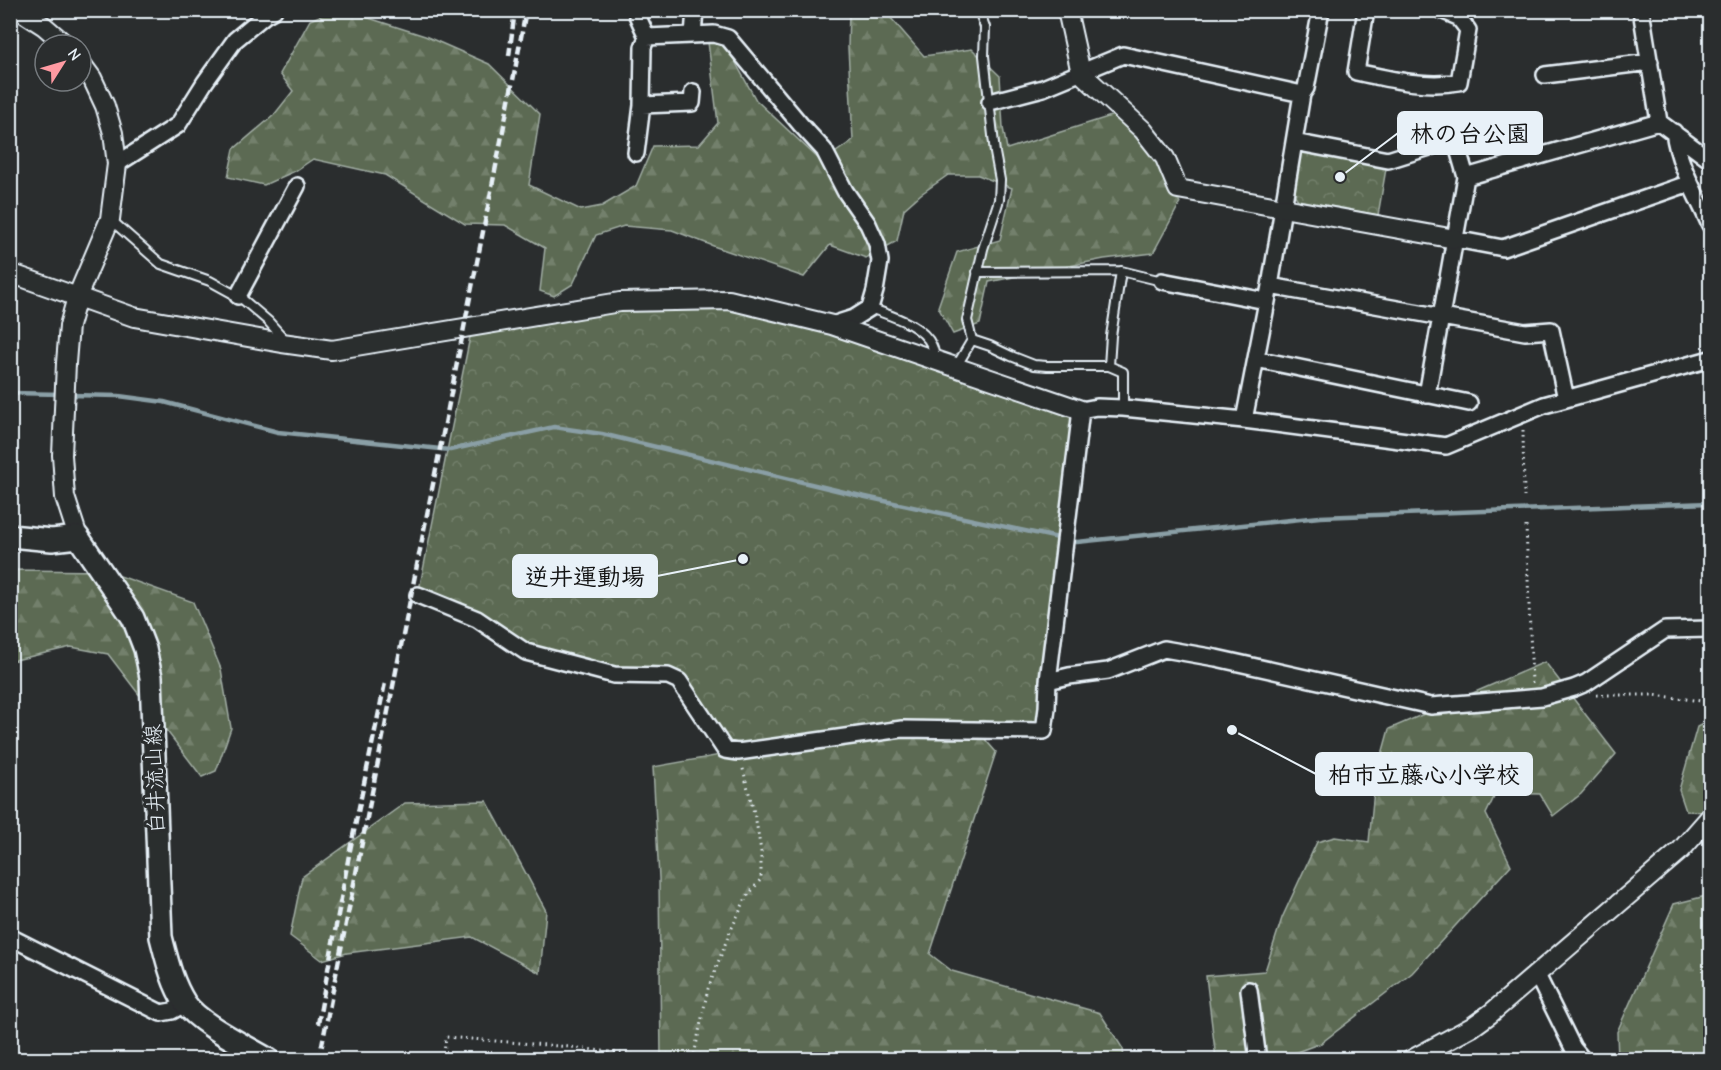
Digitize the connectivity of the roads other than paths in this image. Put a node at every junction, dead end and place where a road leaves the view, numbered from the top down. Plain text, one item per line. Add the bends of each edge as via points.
1 (19, 10) edge
2 (274, 10) edge
3 (695, 10) edge
4 (979, 10) edge
5 (1067, 10) edge
6 (1321, 10) edge
7 (1366, 10) edge
8 (1441, 10) edge
9 (1641, 10) edge
10 (635, 13) edge
11 (52, 33) edge
12 (693, 35) junction
13 (647, 37) junction
14 (1650, 62) junction
15 (1081, 73) junction
16 (1545, 75) dead end
17 (93, 80) edge
18 (693, 92) dead end
19 (1302, 94) junction
20 (990, 102) junction
21 (642, 105) junction
22 (1659, 122) junction
23 (1674, 132) junction
24 (1294, 142) junction
25 (636, 153) dead end
26 (1710, 160) edge
27 (117, 164) junction
28 (1466, 177) junction
29 (1690, 183) junction
30 (297, 186) dead end
31 (1282, 208) junction
32 (110, 219) junction
33 (1710, 225) edge
34 (1455, 239) junction
35 (1121, 271) junction
36 (977, 272) junction
37 (10, 273) edge
38 (1162, 281) joint
39 (1268, 293) junction
40 (77, 297) junction
41 (238, 297) junction
42 (870, 308) junction
43 (1442, 316) junction
44 (832, 325) junction
45 (972, 340) junction
46 (289, 344) junction
47 (1256, 359) junction
48 (1710, 359) edge
49 (936, 360) junction
50 (1108, 366) junction
51 (956, 367) junction
52 (1427, 395) junction
53 (1566, 399) junction
54 (1469, 403) dead end
55 (1123, 408) junction
56 (1081, 410) junction
57 (1244, 420) junction
58 (10, 536) edge
59 (78, 537) junction
60 (418, 595) dead end
61 (1710, 629) edge
62 (1048, 681) junction
63 (1710, 817) edge
64 (10, 937) edge
65 (1537, 975) junction
66 (1249, 990) dead end
67 (185, 1004) junction
68 (269, 1059) edge
69 (1258, 1059) edge
70 (1412, 1059) edge
71 (1582, 1059) edge

1 - 11 street
2 - 27 street via 235,40 178,124
3 - 12 street
4 - 20 lane via 985,27
5 - 15 street
6 - 19 street
7 - 8 street via 1356,72 1447,84 1459,82 1468,30 1458,17
9 - 14 street
10 - 13 street
12 - 13 street
12 - 42 street via 728,38 824,150 877,244 880,261
13 - 21 street via 643,47
14 - 16 street
14 - 22 street
15 - 19 street via 1123,55
15 - 20 street
15 - 31 street via 1143,130 1165,158 1178,189
17 - 27 street via 113,133
18 - 21 street via 692,103
19 - 24 street
20 - 36 lane via 999,200
21 - 25 street
22 - 23 street
22 - 28 street
23 - 26 street
23 - 29 street via 1677,152
24 - 28 street via 1388,160 1455,140
24 - 31 street
27 - 32 street
28 - 34 street
29 - 33 street
29 - 34 street via 1503,248
30 - 41 street
31 - 34 street
31 - 39 street
32 - 40 street
32 - 41 lane via 161,264 210,281
34 - 43 street
35 - 36 lane
35 - 38 lane
35 - 50 lane
36 - 45 lane via 967,320
37 - 40 street
38 - 39 street
39 - 43 street
39 - 47 street
40 - 46 street via 134,316
40 - 59 street via 69,326 62,455 64,497
41 - 46 lane
42 - 44 street
42 - 49 lane via 921,332
43 - 52 street
43 - 53 street via 1525,332 1551,330
44 - 46 street via 729,300 620,302 332,350
44 - 49 street
45 - 50 lane via 1034,365
45 - 51 lane
47 - 52 street
47 - 57 street
48 - 53 street
49 - 51 street
50 - 55 lane via 1123,372
51 - 56 street
52 - 54 street
53 - 57 street via 1446,446
55 - 56 street
55 - 57 street
56 - 62 street
58 - 59 main road via 52,540
59 - 67 main road, 白井流山線 via 133,618 145,649 151,677 162,937 169,972
60 - 62 street via 477,619 526,652 614,675 668,676 680,681 725,750 738,752 902,729 1044,731
61 - 62 street via 1665,630 1586,683 1542,697 1431,706 1164,649 1108,671
63 - 65 street via 1681,850
64 - 67 street via 161,1013
65 - 70 street via 1472,1027
65 - 71 street
66 - 69 street
67 - 68 main road, 白井流山線 via 206,1023

